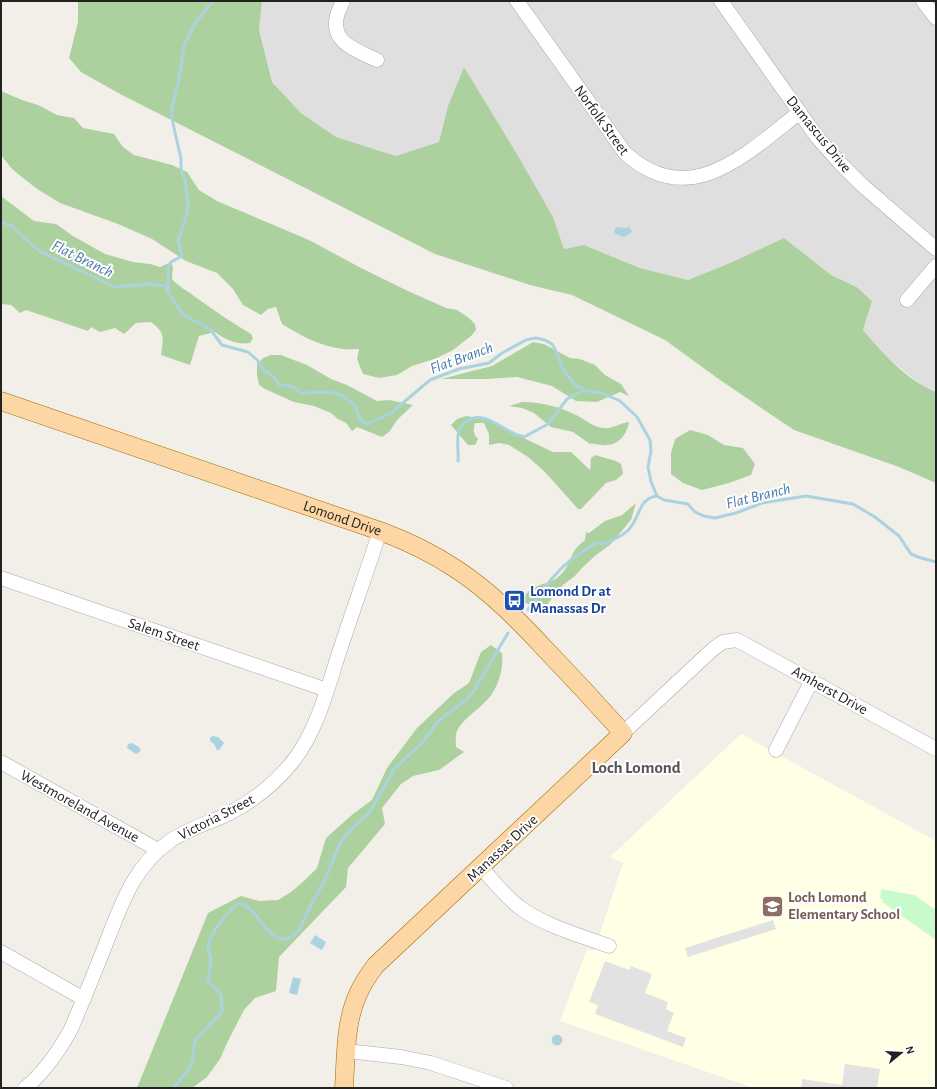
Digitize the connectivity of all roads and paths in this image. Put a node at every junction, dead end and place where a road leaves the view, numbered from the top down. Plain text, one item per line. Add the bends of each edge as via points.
1 (343, 1) edge
2 (517, 1) edge
3 (721, 1) edge
4 (923, 1) edge
5 (936, 18) edge
6 (377, 60) dead end
7 (800, 112) junction
8 (936, 249) edge
9 (936, 266) edge
10 (907, 300) dead end
11 (1, 401) edge
12 (380, 531) junction
13 (1, 578) edge
14 (723, 642) joint
15 (812, 680) junction
16 (327, 690) junction
17 (623, 734) junction
18 (936, 749) edge
19 (776, 750) dead end
20 (1, 762) edge
21 (158, 850) junction
22 (481, 867) junction
23 (609, 946) dead end
24 (1, 952) edge
25 (84, 999) junction
26 (347, 1051) junction
27 (24, 1088) edge
28 (344, 1088) edge
29 (506, 1088) edge

1 - 6 street via 336,26 342,41
2 - 7 street, Norfolk Street via 625,153 636,163 658,175 686,178 708,174 747,153
3 - 7 street, Damascus Drive
4 - 5 street
7 - 8 street, Damascus Drive via 818,137 853,176
9 - 10 street
11 - 12 main road, Lomond Drive
12 - 16 street, Victoria Street
12 - 17 main road, Lomond Drive via 436,556 482,587 531,634
13 - 16 street, Salem Street
14 - 15 street, Amherst Drive via 741,641
14 - 17 street, Manassas Drive via 709,652
15 - 18 street, Amherst Drive
15 - 19 street
16 - 21 street, Victoria Street via 307,740 295,759 269,788
17 - 22 main road, Manassas Drive
20 - 21 street, Westmoreland Avenue
21 - 25 street, Victoria Street via 128,889
22 - 23 street via 505,894 536,917
22 - 26 main road, Manassas Drive via 376,965 366,978 353,1006
24 - 25 street
25 - 27 street, Victoria Street via 61,1047 45,1068
26 - 28 main road, Manassas Drive
26 - 29 street via 431,1063

